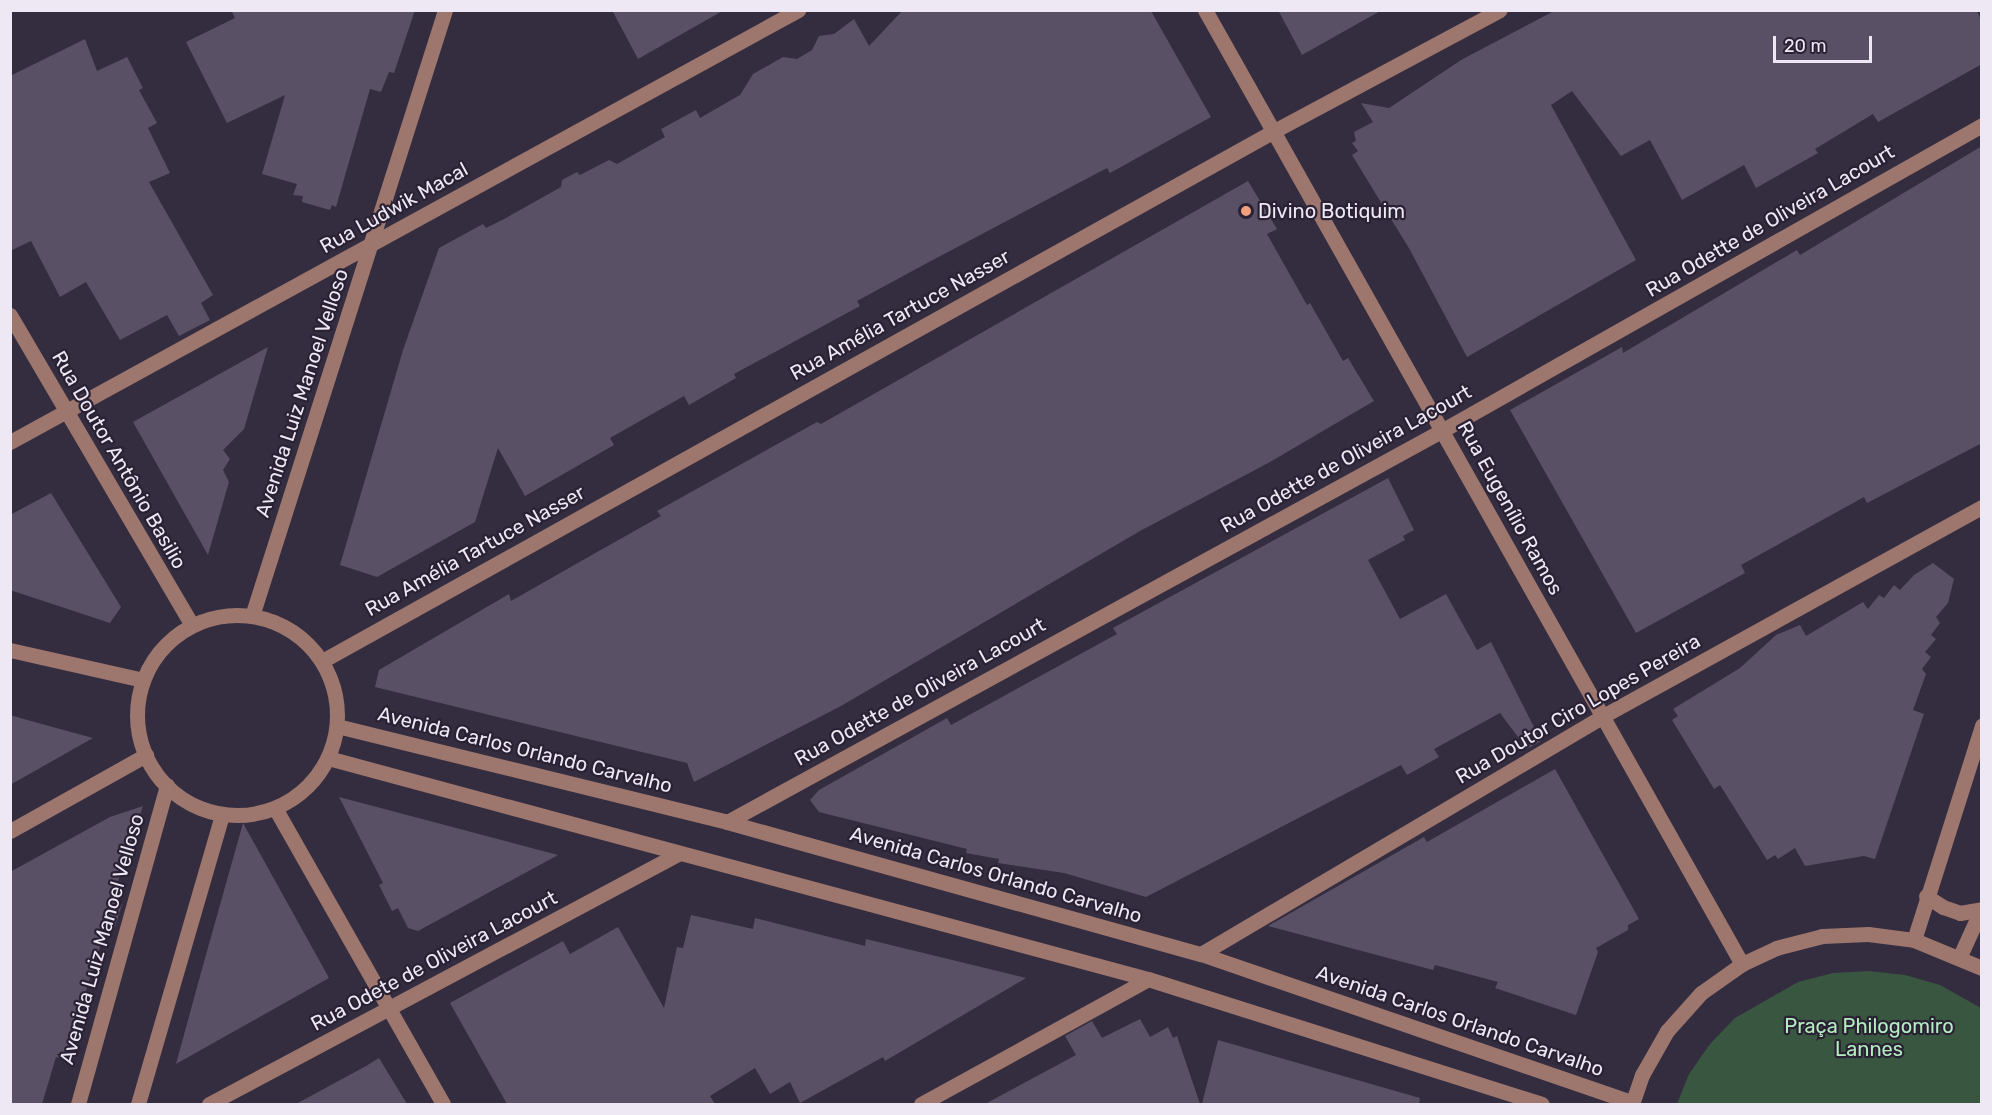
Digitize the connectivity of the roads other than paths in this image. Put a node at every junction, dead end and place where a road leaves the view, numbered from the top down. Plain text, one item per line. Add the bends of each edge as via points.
1 (445, 10) edge
2 (798, 10) edge
3 (1205, 10) edge
4 (1500, 10) edge
5 (1982, 125) edge
6 (1274, 131) junction
7 (372, 244) junction
8 (10, 315) edge
9 (64, 412) junction
10 (1443, 430) junction
11 (10, 442) edge
12 (1982, 507) edge
13 (252, 616) junction
14 (192, 625) junction
15 (10, 650) edge
16 (321, 661) junction
17 (143, 680) junction
18 (1604, 716) junction
19 (337, 726) junction
20 (1982, 726) edge
21 (146, 755) junction
22 (328, 758) junction
23 (167, 785) junction
24 (275, 808) junction
25 (222, 814) junction
26 (727, 822) junction
27 (10, 831) edge
28 (678, 854) junction
29 (1926, 896) junction
30 (1981, 910) edge
31 (1914, 940) junction
32 (1201, 954) junction
33 (1960, 956) junction
34 (1742, 964) junction
35 (1982, 968) edge
36 (1148, 979) junction
37 (388, 1009) junction
38 (1632, 1103) edge
39 (78, 1104) edge
40 (138, 1104) edge
41 (209, 1104) edge
42 (443, 1104) edge
43 (921, 1104) edge
44 (1542, 1104) edge

1 - 7 street, Avenida Luiz Manoel Velloso
2 - 7 street, Rua Ludwik Macal
3 - 6 street, Rua Eugenílio Ramos
4 - 6 street, Rua Amélia Tartuce Nasser
5 - 10 street, Rua Odette de Oliveira Lacourt
6 - 10 street, Rua Eugenílio Ramos
6 - 16 street, Rua Amélia Tartuce Nasser
7 - 9 street, Rua Ludwik Macal
7 - 13 street, Avenida Luiz Manoel Velloso
8 - 9 street, Rua Doutor Antônio Basilio
9 - 11 street, Rua Ludwik Macal
9 - 14 street, Rua Doutor Antônio Basilio
10 - 18 street, Rua Eugenílio Ramos
10 - 26 street, Rua Odette de Oliveira Lacourt
12 - 18 street, Rua Doutor Ciro Lopes Pereira
13 - 14 street via 221,616
13 - 16 street via 279,624 303,639
14 - 17 street via 162,648
15 - 17 street
16 - 19 street via 335,692
17 - 21 street via 138,705 139,731
18 - 32 street, Rua Doutor Ciro Lopes Pereira
18 - 34 street, Rua Eugenílio Ramos
19 - 22 street
19 - 26 street, Avenida Carlos Orlando Carvalho
20 - 29 street
21 - 23 street
21 - 27 street
22 - 24 street via 302,792
22 - 28 street
23 - 25 street via 192,804
23 - 39 street, Avenida Luiz Manoel Velloso
24 - 25 street via 249,814
24 - 37 street
25 - 40 street
26 - 32 street, Avenida Carlos Orlando Carvalho
28 - 36 street
28 - 37 street, Rua Odete de Oliveira Lacourt
29 - 30 street via 1960,913
29 - 31 street
30 - 33 street
31 - 33 street
31 - 34 street via 1868,934 1822,936 1776,948
32 - 38 street, Avenida Carlos Orlando Carvalho
33 - 35 street
34 - 38 street via 1701,993 1667,1031
36 - 43 street
36 - 44 street
37 - 41 street, Rua Odete de Oliveira Lacourt
37 - 42 street

